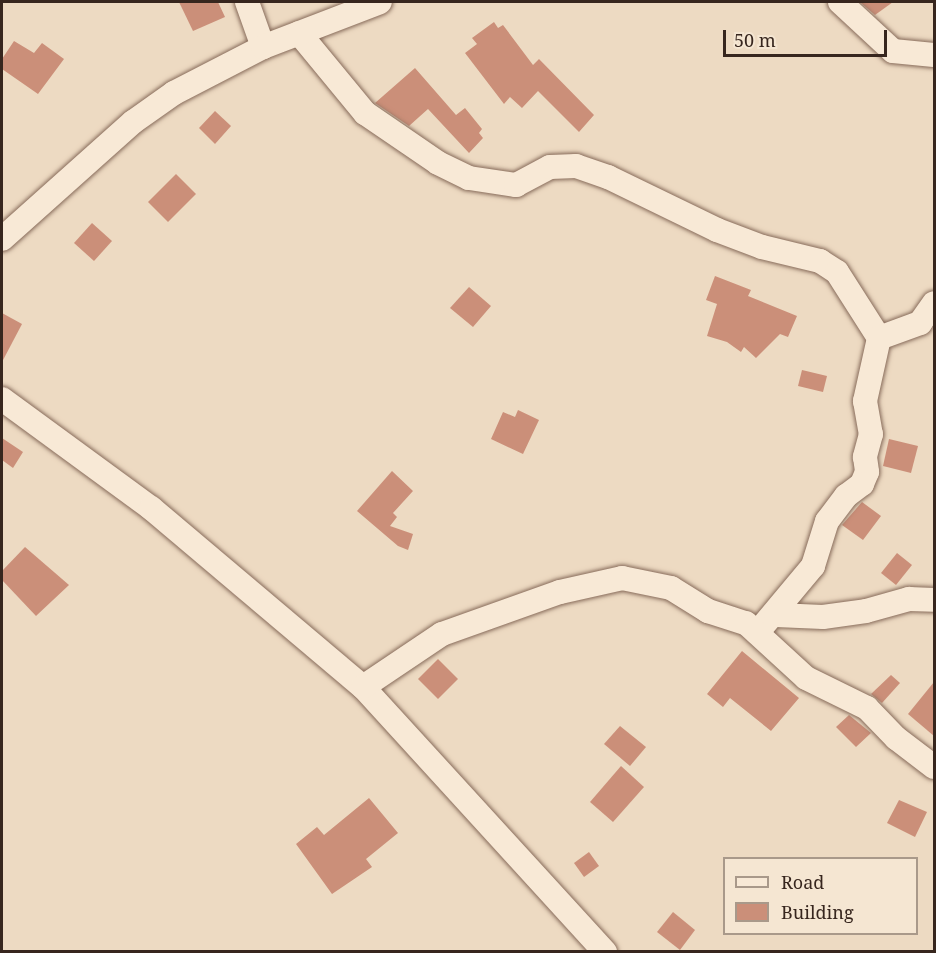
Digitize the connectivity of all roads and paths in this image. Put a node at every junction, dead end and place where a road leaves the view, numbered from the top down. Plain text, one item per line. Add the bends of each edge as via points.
1 (247, 2) edge
2 (380, 2) edge
3 (840, 2) edge
4 (299, 33) junction
5 (263, 47) junction
6 (934, 56) edge
7 (2, 239) edge
8 (934, 303) edge
9 (879, 338) junction
10 (2, 399) edge
11 (934, 600) edge
12 (776, 615) junction
13 (757, 633) junction
14 (363, 687) junction
15 (934, 767) edge
16 (605, 951) edge

1 - 5 street
2 - 4 street
3 - 6 street via 893,51
4 - 5 street
4 - 9 street via 365,113 438,163 469,178 498,185 516,185 550,167 590,170 726,233 762,247 820,261 837,272
5 - 7 street via 207,73 133,122
8 - 9 street via 920,323
9 - 12 street via 867,382 865,401 871,434 862,484 846,496 827,521 813,566
10 - 14 street via 152,508
11 - 12 street via 909,599 823,617
12 - 13 street
13 - 14 street via 746,622 708,611 671,588 622,578 599,580 442,634
13 - 15 street via 806,678 867,708 896,738
14 - 16 street

